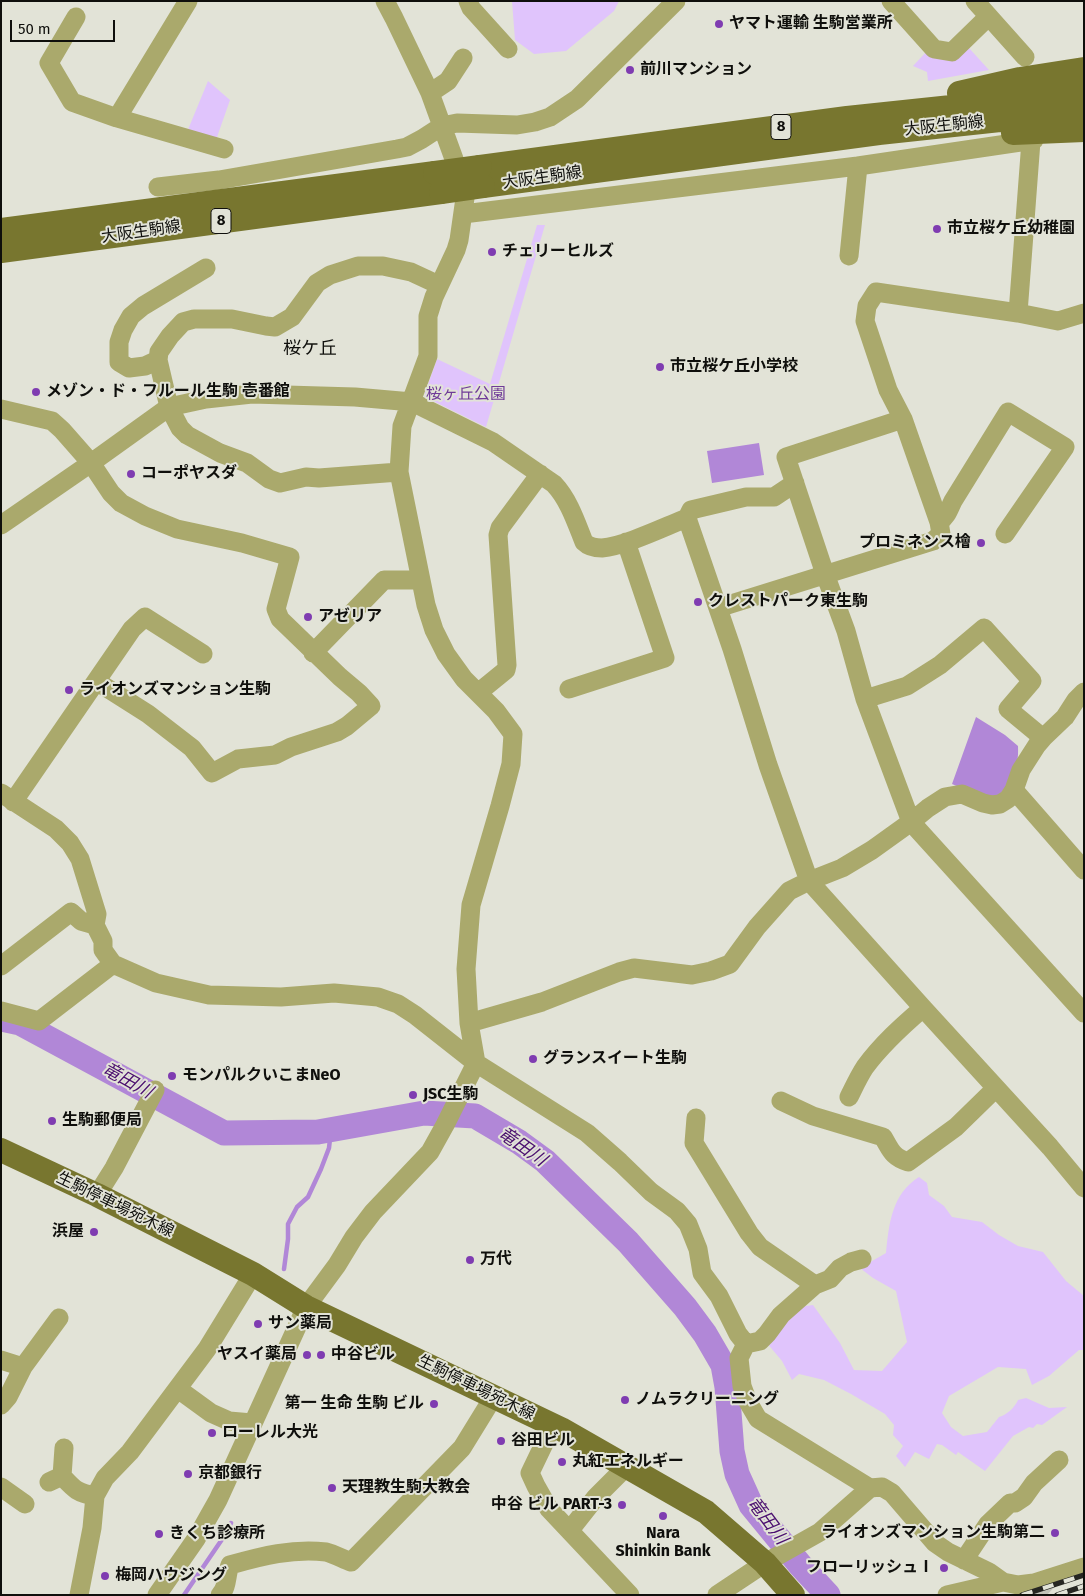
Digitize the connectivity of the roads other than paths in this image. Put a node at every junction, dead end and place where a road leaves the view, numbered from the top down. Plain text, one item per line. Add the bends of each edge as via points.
1 (188, 1) edge
2 (385, 1) edge
3 (468, 1) edge
4 (676, 1) edge
5 (891, 1) edge
6 (975, 1) edge
7 (76, 17) dead end
8 (988, 17) junction
9 (508, 49) dead end
10 (1025, 57) dead end
11 (463, 58) dead end
12 (1084, 69) edge
13 (430, 93) junction
14 (1084, 93) edge
15 (1084, 111) edge
16 (117, 118) junction
17 (847, 118) junction
18 (442, 126) junction
19 (1078, 131) edge
20 (878, 133) junction
21 (1031, 141) junction
22 (224, 149) dead end
23 (858, 166) junction
24 (482, 177) junction
25 (438, 183) junction
26 (158, 186) dead end
27 (463, 214) junction
28 (1, 230) edge
29 (1, 251) edge
30 (849, 256) dead end
31 (206, 268) dead end
32 (439, 285) junction
33 (1018, 313) junction
34 (1084, 313) edge
35 (158, 360) junction
36 (412, 402) junction
37 (169, 407) junction
38 (1, 408) edge
39 (902, 418) junction
40 (92, 464) junction
41 (399, 472) junction
42 (540, 474) junction
43 (795, 483) junction
44 (687, 518) junction
45 (939, 522) junction
46 (1, 525) edge
47 (1006, 534) dead end
48 (626, 542) junction
49 (825, 574) junction
50 (421, 580) junction
51 (718, 608) junction
52 (313, 653) junction
53 (203, 654) dead end
54 (96, 681) junction
55 (568, 689) dead end
56 (479, 692) junction
57 (1084, 692) edge
58 (865, 699) junction
59 (1043, 738) junction
60 (1014, 790) junction
61 (7, 798) edge
62 (912, 822) junction
63 (1084, 870) edge
64 (809, 881) junction
65 (95, 925) junction
66 (113, 964) junction
67 (1, 966) edge
68 (923, 1008) junction
69 (1, 1011) edge
70 (1084, 1013) edge
71 (469, 1023) junction
72 (476, 1063) junction
73 (996, 1088) junction
74 (848, 1097) dead end
75 (151, 1098) dead end
76 (781, 1101) dead end
77 (696, 1118) dead end
78 (1, 1150) edge
79 (1084, 1188) edge
80 (97, 1195) junction
81 (862, 1259) dead end
82 (252, 1274) junction
83 (815, 1285) junction
84 (306, 1307) junction
85 (59, 1318) dead end
86 (746, 1344) junction
87 (1, 1360) edge
88 (23, 1367) junction
89 (178, 1388) junction
90 (494, 1396) junction
91 (1, 1405) edge
92 (252, 1423) junction
93 (552, 1425) junction
94 (64, 1448) dead end
95 (1059, 1460) dead end
96 (627, 1466) junction
97 (1, 1487) edge
98 (870, 1488) junction
99 (95, 1496) junction
100 (25, 1504) dead end
101 (570, 1530) junction
102 (772, 1560) junction
103 (964, 1560) junction
104 (1084, 1567) edge
105 (1003, 1582) junction
106 (81, 1589) edge
107 (98, 1595) edge
108 (157, 1595) edge
109 (220, 1595) edge
110 (630, 1595) edge
111 (717, 1595) edge
112 (793, 1595) edge
113 (947, 1595) edge

1 - 16 street
2 - 13 street
3 - 9 street
4 - 18 street via 577,99 550,117 517,125 472,122
5 - 8 street via 934,49 952,52
6 - 8 street
7 - 16 street via 49,63 72,102
8 - 10 street
11 - 13 street via 448,81
12 - 17 main road via 1020,79
13 - 18 street
14 - 17 main road, 大阪生駒線 / 8
15 - 20 main road, 大阪生駒線 / 8
16 - 22 street
17 - 24 main road, 大阪生駒線 / 8
18 - 26 street via 407,147 220,180
18 - 27 street via 465,198
19 - 20 main road via 967,135
19 - 21 street
20 - 24 main road, 大阪生駒線 / 8
21 - 23 street
21 - 33 street
23 - 27 street
23 - 30 street
24 - 25 main road, 大阪生駒線 / 8, bridge
25 - 28 main road, 大阪生駒線 / 8
25 - 29 main road, 大阪生駒線 / 8
27 - 32 street via 456,250
31 - 35 street via 143,306 131,316 123,330 118,362 129,368
32 - 35 street via 411,272 382,266 358,266 317,283 292,317 275,327 232,319 183,322 159,352
32 - 36 street via 428,316 428,356
33 - 34 street via 1058,321
33 - 39 street via 876,292 866,306 865,321 888,390
35 - 37 street
36 - 37 street via 252,394
36 - 41 street via 402,426
36 - 42 street via 493,442
37 - 40 street
37 - 41 street via 187,435 247,463 280,483 306,477 319,469
38 - 40 street via 52,421
39 - 43 street via 786,457
39 - 45 street
40 - 46 street
40 - 52 street via 121,503 145,516 177,529 290,557 276,609 280,619
41 - 50 street
42 - 48 street via 560,491 588,546 603,548
42 - 56 street via 498,535 507,665 506,670
43 - 44 street via 774,497 746,497 691,510
43 - 49 street
44 - 48 street
44 - 51 street
45 - 47 street via 944,519 1008,412 1065,447
45 - 49 street via 941,534 933,541
48 - 55 street via 665,658
49 - 51 street
49 - 58 street via 846,631
50 - 52 street via 384,580
50 - 56 street via 434,630 446,654 464,679
51 - 64 street
52 - 54 street via 371,706 337,732 275,754 238,759 212,773 192,748 148,714
53 - 54 street via 145,617 132,629
54 - 61 street
56 - 71 street via 513,734 511,764 471,905 466,970
57 - 59 street via 1065,718
58 - 59 street via 907,686 940,665 984,628 1032,681 1008,709
58 - 62 street
59 - 60 street via 1021,770
60 - 62 street via 1008,799 992,805 962,794 945,797
60 - 63 street
61 - 65 street via 56,829 70,842 80,859 97,914
62 - 64 street via 842,868
62 - 70 street
64 - 68 street
64 - 71 street via 789,891 730,964 692,976 634,968 542,1002
65 - 66 street via 103,941 103,950
65 - 67 street via 81,921 71,912
66 - 69 street via 39,1021
66 - 72 street via 156,983 210,995 281,997 334,992 378,997 415,1015
68 - 73 street
68 - 74 street via 877,1052
71 - 72 street
72 - 84 street via 430,1152 373,1212
72 - 86 street via 587,1133 651,1192 678,1211 688,1224 698,1249 702,1273
73 - 76 street via 956,1127 908,1162 893,1155 883,1137 813,1116
73 - 79 street
75 - 80 street
77 - 83 street via 694,1143 749,1233 760,1247
78 - 80 main road, 生駒停車場宛木線
80 - 82 main road, 生駒停車場宛木線
81 - 83 street via 840,1268 830,1279
82 - 84 main road, 生駒停車場宛木線
82 - 89 street via 207,1349
83 - 86 street via 781,1314 760,1341
84 - 90 main road, 生駒停車場宛木線
84 - 92 street
85 - 88 street
86 - 98 street via 739,1358 742,1386 758,1419
87 - 88 street
88 - 91 street
89 - 92 street via 211,1413 229,1421
89 - 99 street via 130,1452 105,1478
90 - 93 main road, 生駒停車場宛木線
90 - 109 street via 462,1448 351,1562 327,1552 268,1554 230,1565 224,1591
92 - 108 street via 218,1500 196,1539
93 - 96 main road, 生駒停車場宛木線
93 - 101 street via 530,1473 549,1509
94 - 99 street via 56,1479 80,1493
95 - 103 street via 1024,1497 1010,1503 988,1524
96 - 101 street via 596,1497
96 - 102 main road, 生駒停車場宛木線 via 706,1512
97 - 100 street
98 - 102 street via 820,1532
98 - 103 street via 882,1487 892,1493 935,1543
99 - 106 street
101 - 110 street
102 - 111 street
102 - 112 main road, 生駒停車場宛木線
103 - 105 street
104 - 105 street via 1034,1583 1018,1585
105 - 113 street
106 - 107 street

